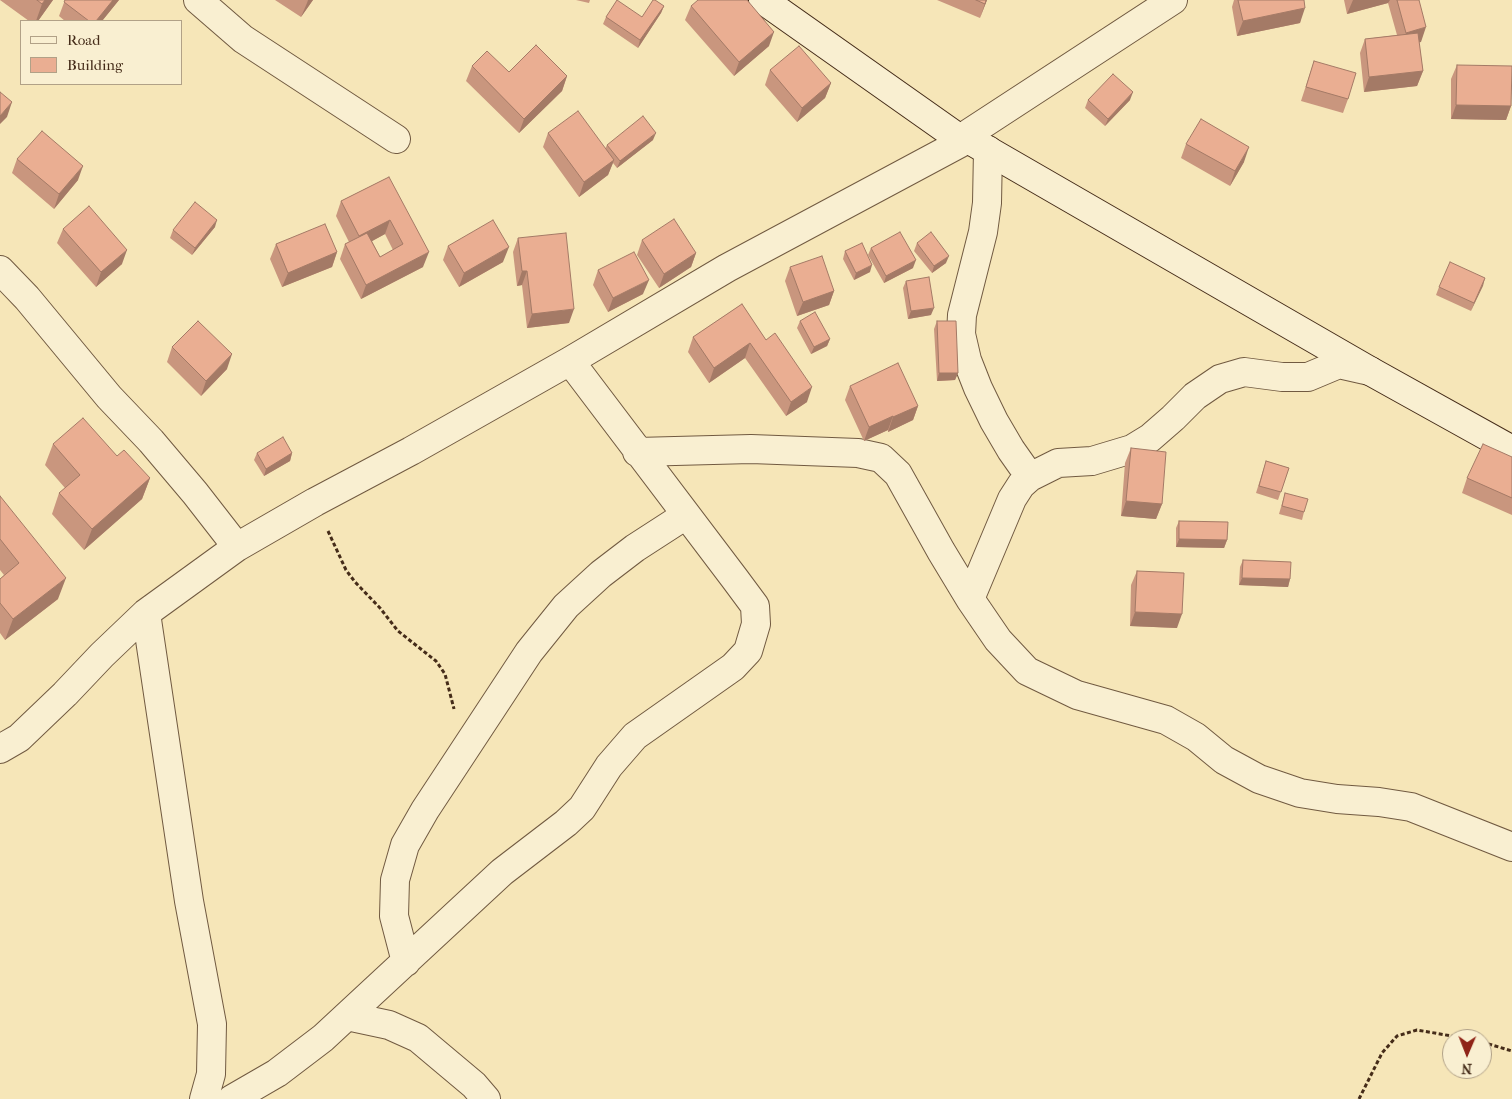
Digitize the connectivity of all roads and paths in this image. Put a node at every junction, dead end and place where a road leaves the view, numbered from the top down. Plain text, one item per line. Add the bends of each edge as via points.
1 (198, 0) edge
2 (763, 0) edge
3 (1173, 0) edge
4 (396, 139) dead end
5 (972, 142) junction
6 (0, 270) edge
7 (570, 362) junction
8 (1370, 371) junction
9 (1512, 450) edge
10 (637, 452) junction
11 (1030, 477) junction
12 (315, 502) junction
13 (686, 515) junction
14 (237, 547) junction
15 (970, 600) junction
16 (146, 613) junction
17 (0, 749) edge
18 (461, 756) junction
19 (1512, 847) edge
20 (406, 962) junction
21 (347, 1016) junction
22 (1442, 1034) edge
23 (1492, 1045) edge
24 (1512, 1052) edge
25 (204, 1099) edge
26 (232, 1099) edge
27 (486, 1099) edge
28 (1360, 1099) edge

1 - 4 street via 243,38
2 - 5 street
3 - 5 street
5 - 7 street via 727,268
5 - 8 street
5 - 11 street via 987,203 962,315 961,334 978,388 994,421
6 - 14 street via 151,441
7 - 10 street
7 - 12 street
8 - 9 street
8 - 11 street via 1339,364 1308,376 1282,377 1244,372 1220,379 1195,396 1150,438 1132,449 1092,461 1058,463
10 - 13 street
10 - 15 street via 751,449 858,453 881,458 898,474
11 - 15 street via 1012,500
12 - 14 street
12 - 18 path via 339,557 355,582 398,631 436,661 445,674
13 - 18 street via 635,548 566,606 530,652
13 - 20 street via 754,606 756,624 748,651 733,667 635,736 609,766 577,813 502,872
14 - 16 street
15 - 19 street via 998,640 1027,671 1077,695 1166,720 1196,737 1224,760 1259,779 1300,793 1411,807
16 - 17 street via 59,700 18,738
16 - 25 street via 189,901 212,1024 211,1074
18 - 20 street via 405,845 395,880 394,916
20 - 21 street
21 - 26 street via 277,1074
21 - 27 street via 389,1024 418,1038
22 - 28 path via 1417,1030 1398,1036 1382,1053
23 - 24 path

